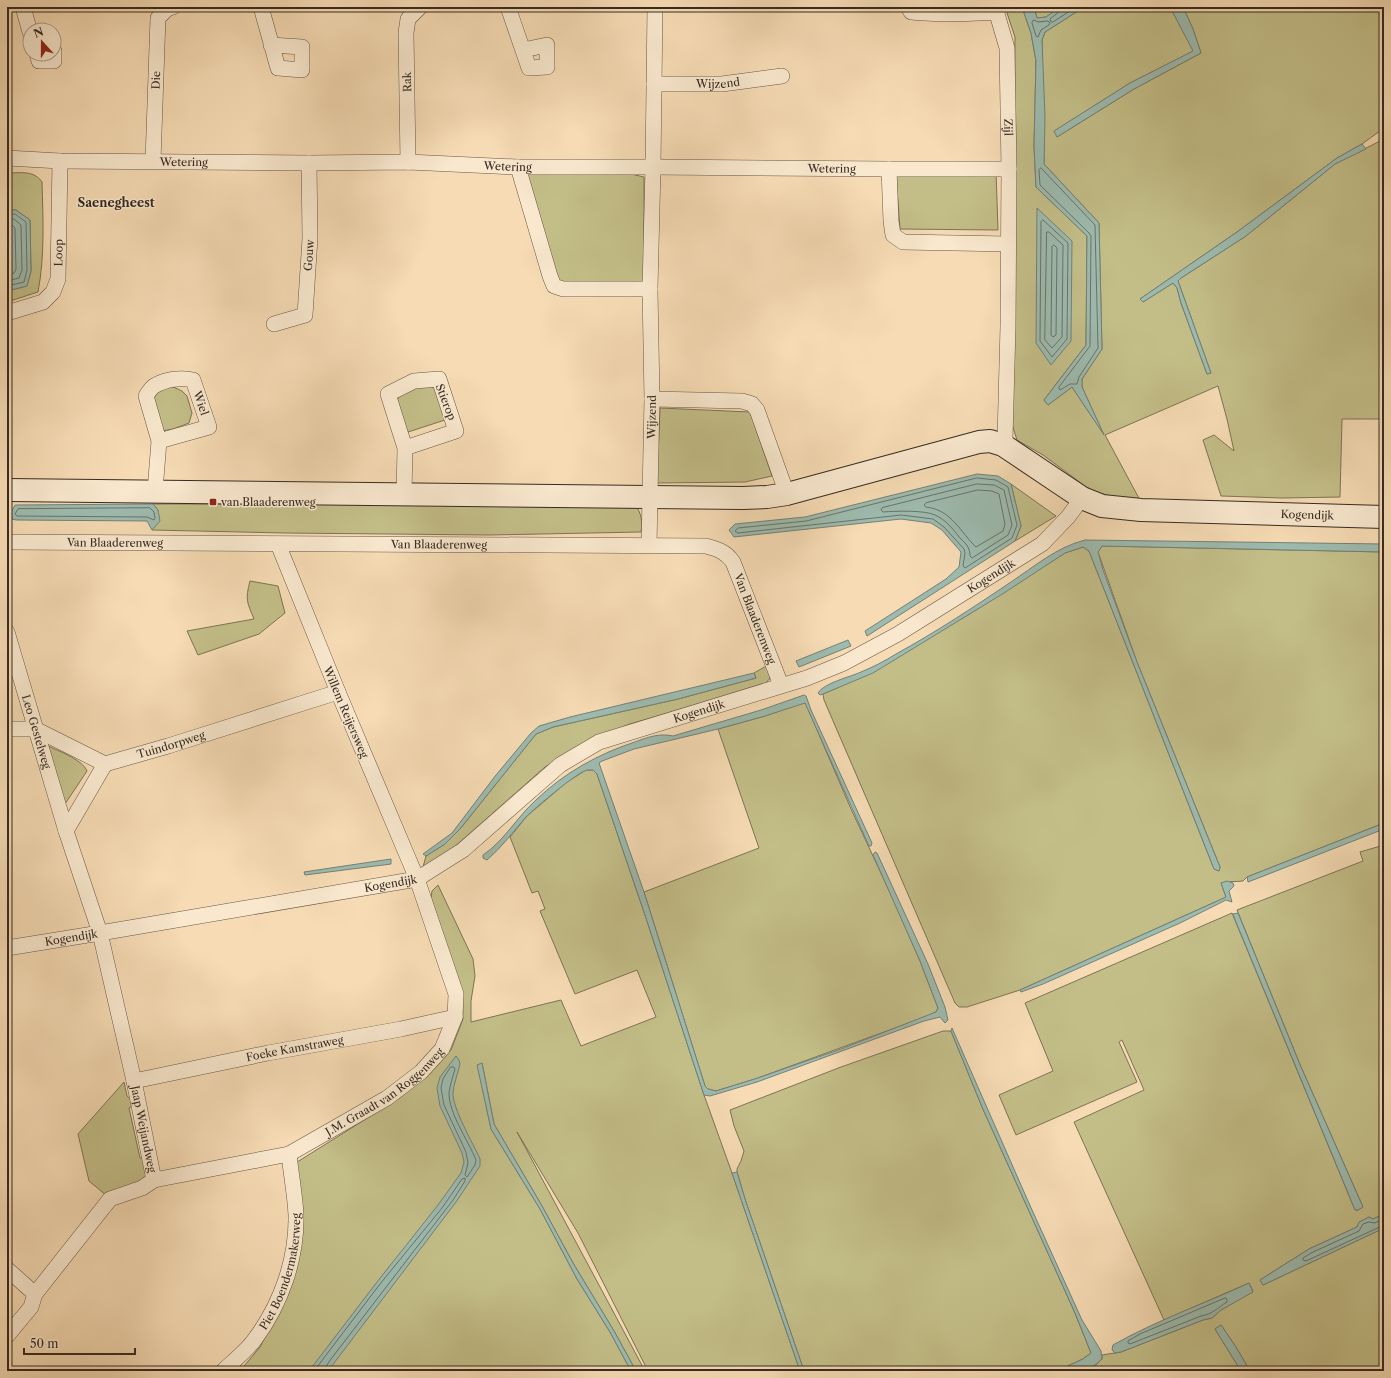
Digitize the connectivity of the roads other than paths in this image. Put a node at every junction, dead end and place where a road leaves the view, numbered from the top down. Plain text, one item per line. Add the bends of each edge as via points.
1 (23, 7) edge
2 (173, 7) edge
3 (261, 7) edge
4 (420, 7) edge
5 (508, 7) edge
6 (655, 7) edge
7 (908, 7) edge
8 (996, 10) edge
9 (27, 22) edge
10 (272, 45) dead end
11 (523, 50) dead end
12 (782, 76) dead end
13 (654, 84) junction
14 (7, 158) edge
15 (60, 160) junction
16 (153, 161) junction
17 (408, 162) junction
18 (310, 163) junction
19 (653, 166) junction
20 (518, 167) junction
21 (889, 169) junction
22 (1009, 169) junction
23 (1008, 244) junction
24 (650, 289) junction
25 (7, 313) edge
26 (274, 324) dead end
27 (652, 399) junction
28 (159, 441) junction
29 (1003, 445) junction
30 (405, 448) junction
31 (7, 490) edge
32 (155, 491) junction
33 (404, 494) junction
34 (786, 494) junction
35 (650, 497) junction
36 (1082, 498) junction
37 (1384, 517) edge
38 (7, 542) edge
39 (278, 544) junction
40 (649, 545) junction
41 (7, 632) edge
42 (781, 685) junction
43 (338, 692) junction
44 (7, 729) edge
45 (35, 729) junction
46 (105, 764) junction
47 (66, 831) junction
48 (417, 878) junction
49 (100, 933) junction
50 (7, 948) edge
51 (455, 1017) junction
52 (134, 1081) junction
53 (289, 1154) junction
54 (154, 1180) junction
55 (7, 1269) edge
56 (35, 1294) junction
57 (7, 1336) edge
58 (223, 1371) edge

1 - 9 street
2 - 16 street, Die via 158,18
3 - 10 street
4 - 17 street, Rak via 408,19 406,34
5 - 11 street
6 - 13 street, Wijzend
7 - 8 street, Zijl via 911,12 923,13 959,14
8 - 22 street, Zijl via 1007,48
12 - 13 street, Wijzend via 722,84
13 - 19 street, Wijzend
14 - 15 street, Wetering
15 - 16 street, Wetering
15 - 25 street, Loop via 58,279 53,292 42,302
16 - 18 street, Wetering
17 - 18 street, Wetering
17 - 20 street, Wetering
18 - 26 street, Gouw via 310,238 305,315
19 - 20 street, Wetering
19 - 21 street, Wetering
19 - 24 street, Wijzend
20 - 24 street via 554,286 563,289
21 - 22 street, Wetering
21 - 23 street via 893,235 903,242
22 - 23 street, Zijl
23 - 29 street, Zijl via 1008,326
24 - 27 street, Wijzend
27 - 34 street via 742,401 752,404 757,410
27 - 35 street, Wijzend
28 - 28 street, Wiel via 209,427 193,380 183,378 166,381 153,387 146,396
28 - 32 street, Wiel
29 - 34 street via 990,441 979,442
29 - 36 street
30 - 30 street, Stierop via 456,431 439,379 414,381 388,394
30 - 33 street, Stierop
31 - 32 street
32 - 33 street
33 - 35 street
34 - 35 street via 743,498
35 - 40 street, Wijzend
36 - 37 street, Kogendijk via 1102,506 1141,510
36 - 42 street, Kogendijk via 1042,544 974,588 864,653 827,670
38 - 39 street, Van Blaaderenweg
39 - 40 street, Van Blaaderenweg
39 - 43 street, Willem Reijersweg
40 - 42 street, Van Blaaderenweg via 706,546 729,556 734,562
41 - 45 street, Leo Gestelweg
42 - 48 street, Kogendijk via 599,742 560,765 463,850
43 - 46 street, Tuindorpweg
43 - 48 street, Willem Reijersweg
44 - 45 street
45 - 46 street
45 - 47 street, Leo Gestelweg
46 - 47 street
47 - 49 street, Leo Gestelweg
48 - 49 street, Kogendijk
48 - 51 street, J.M. Graadt van Roggenweg via 456,994
49 - 50 street, Kogendijk
49 - 52 street, Jaap Weijandweg
51 - 52 street, Foeke Kamstraweg
51 - 53 street, J.M. Graadt van Roggenweg via 442,1049 421,1072 387,1098
52 - 54 street, Jaap Weijandweg
53 - 54 street, J.M. Graadt van Roggenweg
53 - 58 street, Piet Boendermakerweg via 296,1216 294,1243 287,1275 276,1305 255,1340
54 - 56 street, Jaap Weijandweg via 142,1188 110,1199
55 - 56 street
56 - 57 street, Jaap Weijandweg via 31,1307

